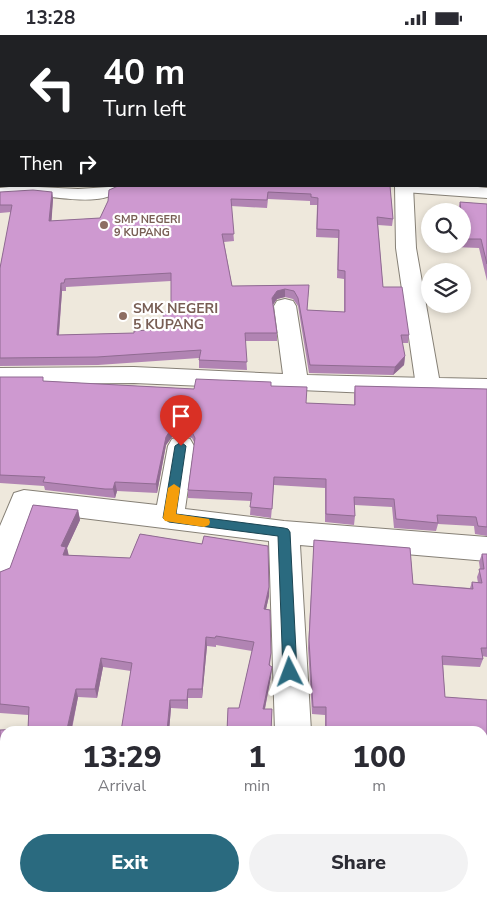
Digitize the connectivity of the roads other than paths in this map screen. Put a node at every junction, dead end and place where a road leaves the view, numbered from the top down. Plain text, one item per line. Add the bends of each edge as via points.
1 (113, 187) edge
2 (404, 187) edge
3 (0, 193) edge
4 (487, 193) edge
5 (285, 306) dead end
6 (0, 375) edge
7 (296, 382) junction
8 (428, 386) junction
9 (487, 387) edge
10 (181, 446) dead end
11 (12, 499) edge
12 (169, 518) junction
13 (284, 532) junction
14 (487, 549) edge
15 (0, 567) edge
16 (293, 726) edge

1 - 3 street via 96,194
2 - 4 street
2 - 8 street via 406,248
5 - 7 street
6 - 7 street via 134,375
7 - 8 street
8 - 9 street
10 - 12 street
11 - 12 street
11 - 15 street
12 - 13 street
13 - 14 street
13 - 16 street

